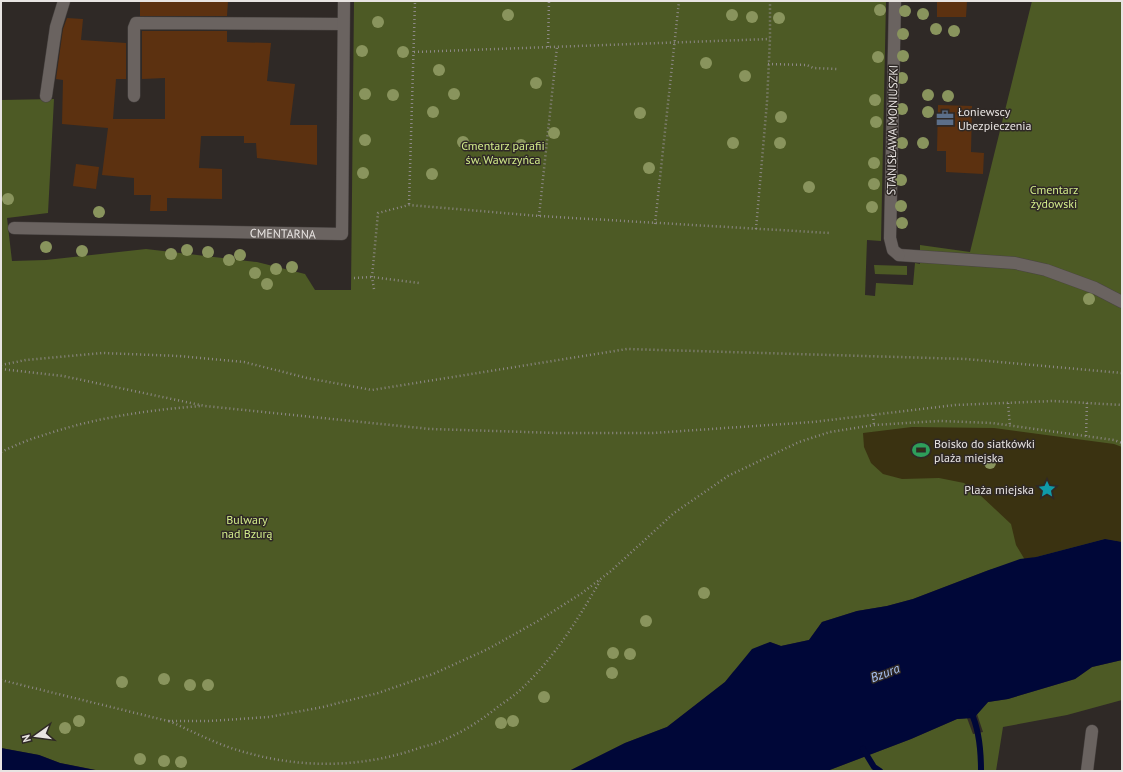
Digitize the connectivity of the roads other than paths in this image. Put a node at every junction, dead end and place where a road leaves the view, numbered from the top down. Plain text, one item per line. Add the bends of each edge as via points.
1 (64, 1) edge
2 (344, 1) edge
3 (895, 1) edge
4 (344, 24) junction
5 (46, 96) dead end
6 (134, 96) dead end
7 (14, 228) dead end
8 (1122, 302) edge
9 (1092, 731) dead end
10 (1087, 771) edge

1 - 5 street via 56,27
2 - 4 street, CMENTARNA
3 - 8 street, STANISŁAWA MONIUSZKI via 890,238 893,250 899,256 1015,263 1095,288
4 - 6 street via 136,23
4 - 7 street, CMENTARNA via 342,234
9 - 10 street

